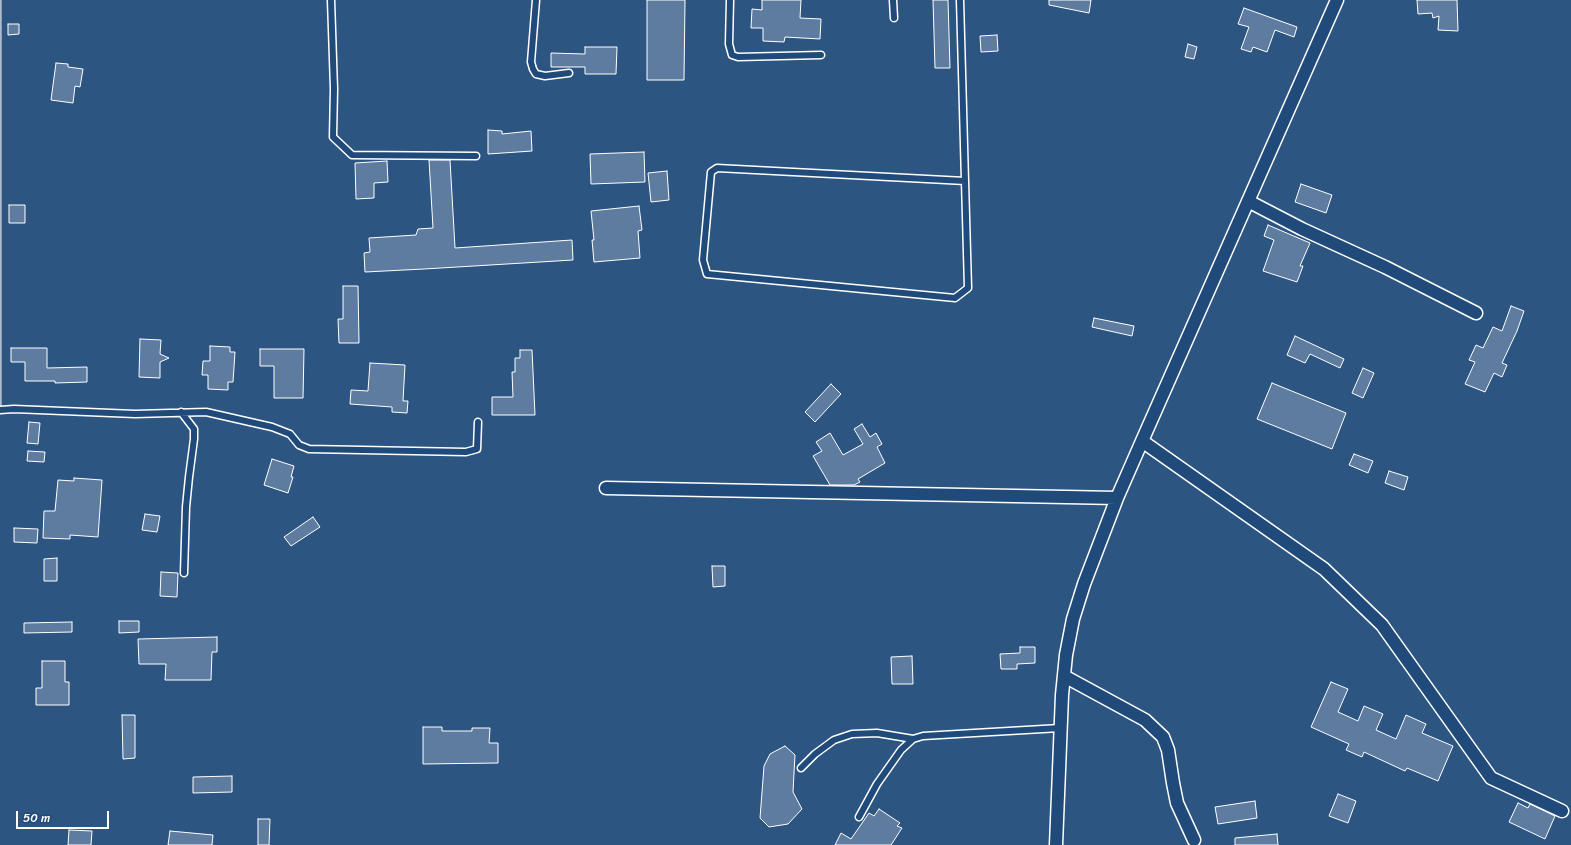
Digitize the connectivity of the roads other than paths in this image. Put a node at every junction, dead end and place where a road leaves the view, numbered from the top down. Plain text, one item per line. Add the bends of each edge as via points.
1 (331, 0) edge
2 (536, 0) edge
3 (730, 0) edge
4 (893, 0) edge
5 (960, 0) edge
6 (1337, 0) edge
7 (894, 18) dead end
8 (821, 55) dead end
9 (569, 73) dead end
10 (476, 156) dead end
11 (965, 180) junction
12 (1248, 201) junction
13 (1476, 313) dead end
14 (0, 410) edge
15 (181, 412) junction
16 (478, 422) dead end
17 (1142, 441) junction
18 (606, 488) dead end
19 (1118, 498) junction
20 (184, 573) dead end
21 (1064, 676) junction
22 (1060, 728) junction
23 (913, 739) junction
24 (800, 768) dead end
25 (1562, 811) dead end
26 (859, 816) dead end
27 (1194, 840) dead end
28 (1056, 845) edge

1 - 10 lane via 333,137 352,155
2 - 9 lane via 531,62 533,69 536,74 545,76
3 - 8 lane via 729,44 732,55
4 - 7 lane
5 - 11 lane
6 - 12 street
11 - 11 lane via 968,288 955,298 707,274 703,260 711,172 717,168
12 - 13 street
12 - 17 street
14 - 15 lane via 135,414
15 - 16 lane via 206,412 272,427 290,434 299,445 309,449 466,452 477,449
15 - 20 lane via 194,429 186,507
17 - 19 street
17 - 25 street via 1324,569 1382,625 1491,778
18 - 19 street
19 - 21 street via 1073,619
21 - 22 street
21 - 27 street via 1145,720 1163,737 1168,750 1177,803
22 - 23 lane via 923,736
22 - 28 street
23 - 24 lane via 852,734 834,740
23 - 26 lane via 901,750 877,784

